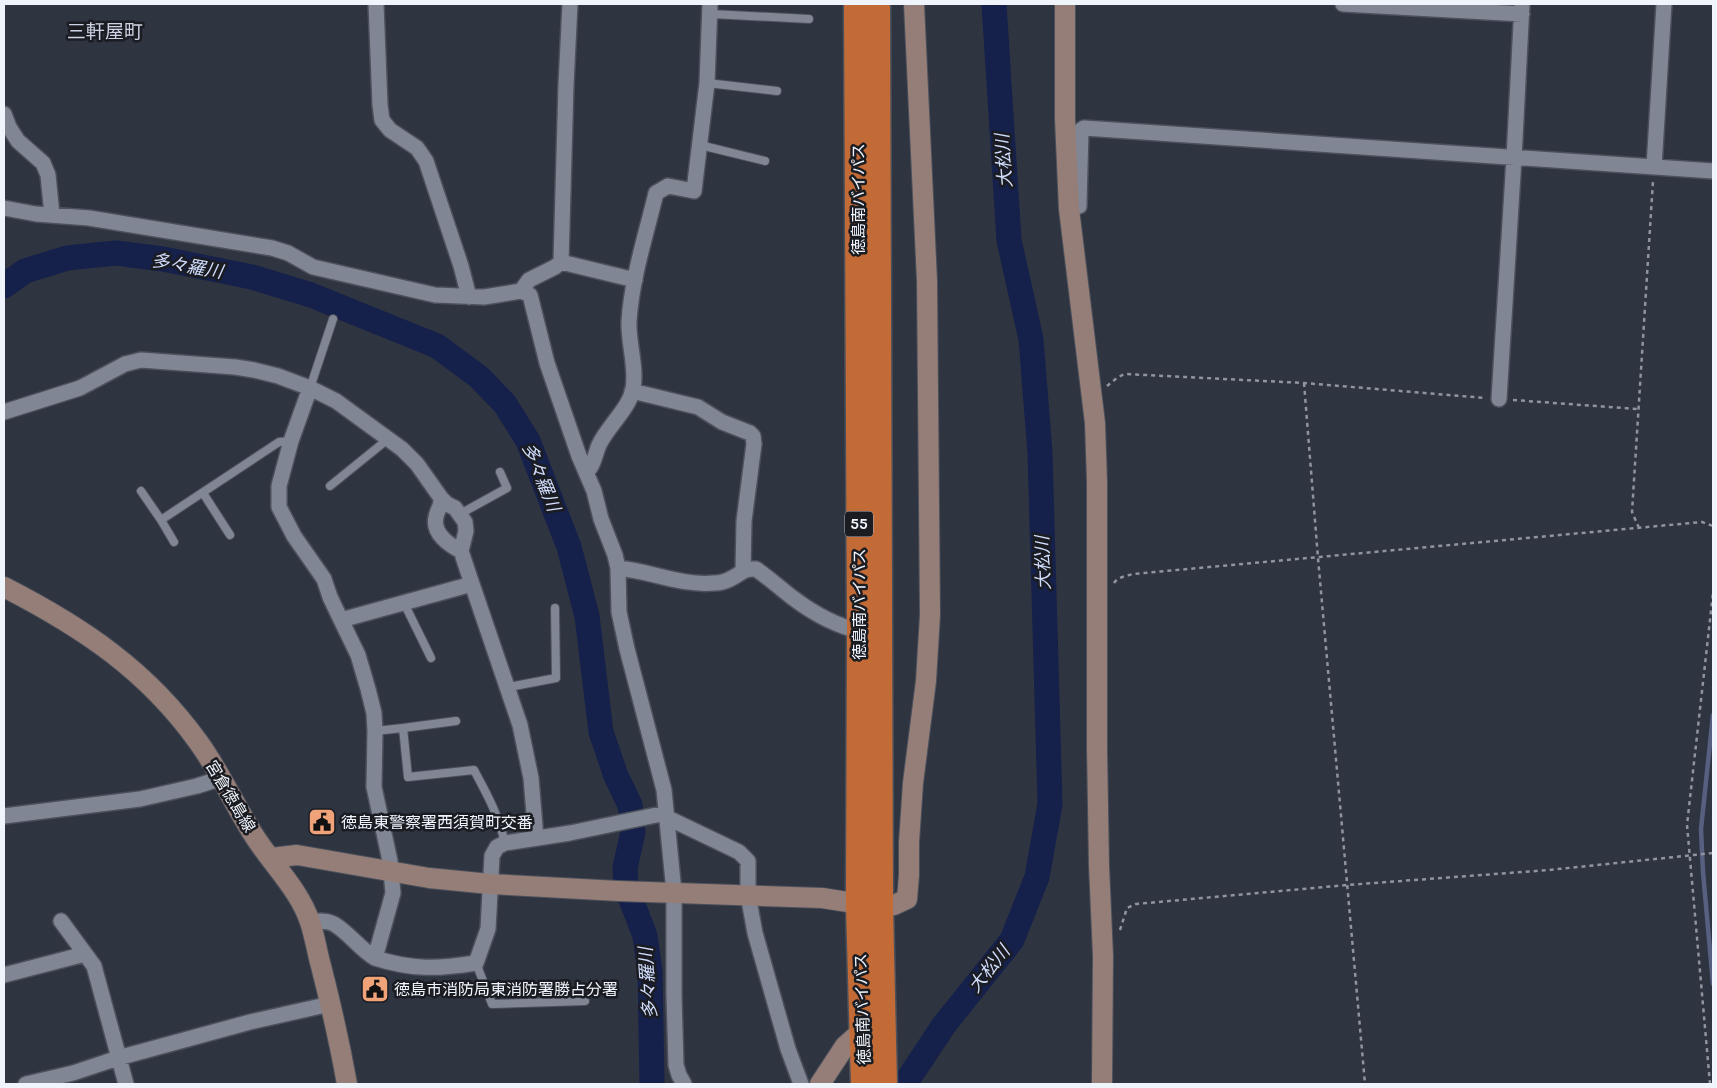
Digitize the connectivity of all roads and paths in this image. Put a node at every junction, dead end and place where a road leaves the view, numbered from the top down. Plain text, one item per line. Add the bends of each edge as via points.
1 (376, 4) edge
2 (570, 4) edge
3 (857, 4) edge
4 (877, 4) edge
5 (914, 4) edge
6 (1065, 4) edge
7 (1343, 4) edge
8 (1664, 4) edge
9 (711, 9) edge
10 (1522, 9) edge
11 (809, 20) dead end
12 (707, 83) junction
13 (777, 90) dead end
14 (4, 114) edge
15 (700, 145) junction
16 (1514, 158) junction
17 (765, 161) dead end
18 (1654, 167) junction
19 (1713, 171) edge
20 (4, 208) edge
21 (1069, 209) junction
22 (52, 215) junction
23 (561, 262) junction
24 (635, 280) junction
25 (521, 291) junction
26 (469, 297) junction
27 (333, 319) dead end
28 (1304, 383) junction
29 (1107, 386) dead end
30 (310, 388) junction
31 (632, 392) junction
32 (1499, 399) junction
33 (1637, 409) junction
34 (4, 412) edge
35 (388, 439) junction
36 (291, 441) junction
37 (500, 472) dead end
38 (586, 472) junction
39 (330, 486) dead end
40 (141, 491) dead end
41 (202, 493) junction
42 (441, 498) junction
43 (460, 514) junction
44 (161, 520) junction
45 (1713, 526) edge
46 (1639, 528) junction
47 (230, 535) dead end
48 (174, 542) dead end
49 (461, 551) junction
50 (1318, 558) junction
51 (618, 568) junction
52 (742, 571) junction
53 (472, 584) junction
54 (1113, 585) dead end
55 (4, 587) edge
56 (1713, 593) edge
57 (404, 603) junction
58 (555, 608) dead end
59 (341, 620) junction
60 (860, 631) junction
61 (431, 658) dead end
62 (509, 688) junction
63 (456, 721) dead end
64 (403, 728) junction
65 (375, 731) junction
66 (222, 778) junction
67 (667, 815) junction
68 (4, 816) edge
69 (536, 838) junction
70 (504, 843) junction
71 (1713, 853) edge
72 (1690, 856) junction
73 (271, 858) junction
74 (391, 872) junction
75 (490, 884) junction
76 (1347, 885) junction
77 (674, 892) junction
78 (748, 895) junction
79 (869, 906) junction
80 (61, 921) dead end
81 (310, 922) junction
82 (85, 954) junction
83 (1103, 956) junction
84 (375, 958) junction
85 (476, 964) junction
86 (4, 975) edge
87 (585, 1001) dead end
88 (330, 1004) junction
89 (862, 1037) junction
90 (118, 1058) junction
91 (26, 1084) edge
92 (126, 1084) edge
93 (347, 1084) edge
94 (684, 1084) edge
95 (801, 1084) edge
96 (820, 1084) edge
97 (864, 1084) edge
98 (884, 1084) edge
99 (1102, 1084) edge
100 (1366, 1084) edge
101 (1710, 1084) edge

1 - 26 street via 382,120 390,130 417,148 426,161
2 - 23 street
3 - 60 highway, 徳島南バイパス / 55
4 - 79 highway, 徳島南バイパス / 55
5 - 79 street via 927,281 930,615 926,681 913,783 907,899 894,905
6 - 21 street
7 - 10 street
8 - 18 street
9 - 11 lane
9 - 12 street
10 - 16 street
12 - 13 lane
12 - 15 street
14 - 22 street via 18,141 43,162 48,174
15 - 17 lane
15 - 24 street via 694,191 668,186 656,193
16 - 18 street
16 - 21 street via 1084,128 1081,130 1079,206
16 - 32 street
18 - 19 street
18 - 33 path
20 - 22 street
21 - 83 street via 1095,423 1097,759
22 - 26 street via 89,218 272,248 313,267 435,295
23 - 24 street
23 - 25 street via 529,280
24 - 31 street via 629,320
25 - 26 street
25 - 38 street via 530,294 547,363
27 - 30 lane
28 - 29 path via 1125,374
28 - 32 path
28 - 50 path
30 - 34 street via 254,370 141,360 125,364 80,388
30 - 35 street via 336,401
30 - 36 street
31 - 38 street via 599,444 591,468
31 - 52 street via 698,407 753,436
32 - 33 path
33 - 46 path via 1632,512
35 - 39 lane
35 - 42 street via 417,464
36 - 41 lane via 279,442
36 - 59 street via 279,486 279,507 294,536 324,579
37 - 43 lane via 507,488
38 - 51 street
40 - 44 lane
41 - 44 lane
41 - 47 lane
42 - 43 street
42 - 49 street via 435,524 441,536
43 - 49 street via 466,531
44 - 48 lane
45 - 46 path via 1702,522
46 - 50 path
49 - 53 street
50 - 54 path via 1133,574 1116,580
50 - 76 path
51 - 52 street via 694,583 715,583 731,579
51 - 67 street via 619,612 664,790
52 - 60 street via 756,569 794,599 834,623
53 - 57 street
53 - 62 street
55 - 66 street, 宮倉徳島線 via 88,635 140,674 199,743
56 - 72 path via 1687,824
57 - 59 street
57 - 61 lane
58 - 62 lane via 556,678
59 - 65 street via 358,655 374,713
60 - 79 highway, 徳島南バイパス / 55
62 - 69 street via 526,751
63 - 64 lane
64 - 65 lane
64 - 70 lane via 408,778 474,770 500,821
65 - 74 street via 374,787
66 - 68 street via 140,799
66 - 73 street, 宮倉徳島線
67 - 69 street
67 - 77 street
67 - 78 street via 740,852 749,867
69 - 70 street
70 - 75 street via 492,856
71 - 72 path
72 - 76 path
72 - 101 path
73 - 74 street via 297,855
73 - 81 street, 宮倉徳島線
74 - 75 street
74 - 84 street via 394,893
75 - 77 street
75 - 85 street via 488,929
76 - 83 path via 1136,904 1127,908 1115,943
76 - 100 path
77 - 78 street
77 - 94 street via 676,1065
78 - 79 street via 822,898
78 - 95 street via 779,1019
79 - 89 highway, 徳島南バイパス / 55
79 - 98 highway, 徳島南バイパス / 55 via 882,1011
80 - 82 street
81 - 84 street via 334,924
81 - 88 street, 宮倉徳島線
82 - 86 street
82 - 90 street via 94,966
83 - 99 street
84 - 85 street via 399,966 445,968
85 - 87 lane via 492,1004
88 - 90 street
88 - 93 street, 宮倉徳島線
89 - 96 street via 844,1046
89 - 97 highway, 徳島南バイパス / 55
90 - 91 street
90 - 92 street

